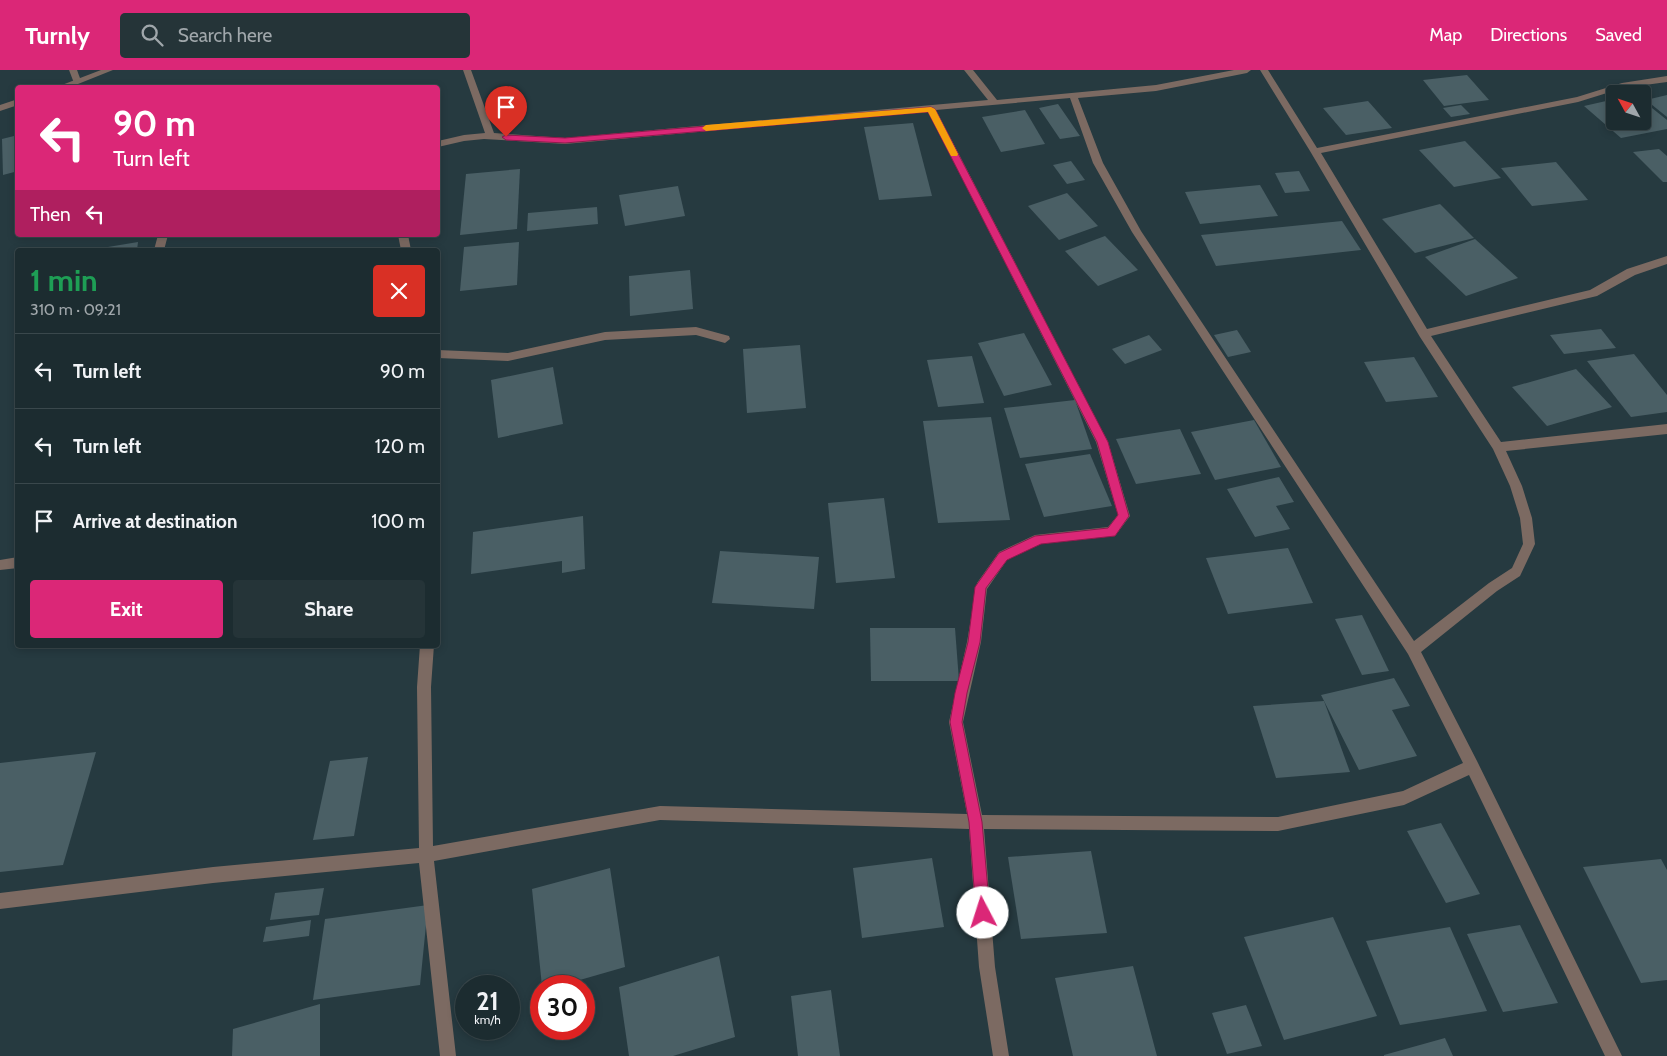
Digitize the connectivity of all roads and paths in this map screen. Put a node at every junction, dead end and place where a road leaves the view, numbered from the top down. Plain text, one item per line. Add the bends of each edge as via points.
1 (73, 70) edge
2 (109, 70) edge
3 (467, 70) edge
4 (968, 70) edge
5 (1248, 70) edge
6 (1264, 70) edge
7 (1667, 79) edge
8 (77, 81) junction
9 (66, 85) edge
10 (1073, 96) junction
11 (15, 103) edge
12 (995, 103) junction
13 (0, 108) edge
14 (931, 109) junction
15 (490, 135) junction
16 (440, 143) edge
17 (1315, 151) junction
18 (1667, 260) edge
19 (1424, 334) junction
20 (725, 339) dead end
21 (440, 354) edge
22 (1667, 429) edge
23 (1498, 447) junction
24 (15, 563) edge
25 (2, 565) dead end
26 (427, 648) edge
27 (1413, 650) junction
28 (1472, 766) junction
29 (976, 822) junction
30 (426, 854) junction
31 (0, 901) edge
32 (448, 1056) edge
33 (1001, 1056) edge
34 (1614, 1056) edge

1 - 8 street
2 - 8 street
3 - 15 street
4 - 12 street
5 - 10 street via 1156,88
6 - 17 street
7 - 17 street
8 - 9 street
10 - 12 street
10 - 27 street via 1098,163 1137,232
11 - 13 street
12 - 14 street
14 - 15 street via 565,141
14 - 29 street via 1102,442 1124,516 1111,532 1039,539 1003,556 981,587 974,642 956,722
15 - 16 street
17 - 19 street
18 - 19 street via 1631,272 1593,293
19 - 23 street
20 - 21 street via 696,331 605,336 508,357
22 - 23 street
23 - 27 street via 1524,510 1529,544 1516,572
24 - 25 street
26 - 30 street via 424,686
27 - 28 street
28 - 29 street via 1404,798 1278,824
28 - 34 street
29 - 30 street via 660,812
29 - 33 street via 987,967
30 - 31 street
30 - 32 street

